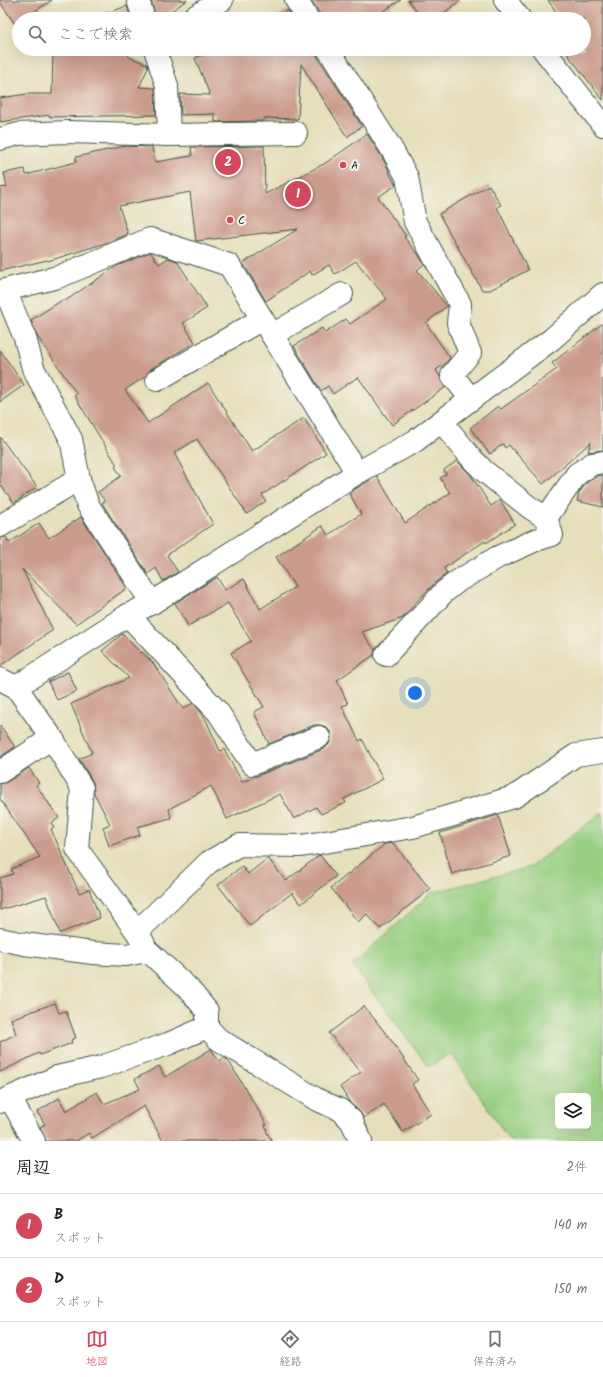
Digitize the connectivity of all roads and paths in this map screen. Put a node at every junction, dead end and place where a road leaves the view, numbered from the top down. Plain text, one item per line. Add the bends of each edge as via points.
1 (138, 0) edge
2 (222, 0) edge
3 (296, 0) edge
4 (505, 0) edge
5 (142, 12) edge
6 (202, 12) edge
7 (304, 12) edge
8 (514, 12) edge
9 (157, 56) edge
10 (332, 56) edge
11 (549, 56) edge
12 (603, 125) edge
13 (296, 133) dead end
14 (169, 134) junction
15 (0, 139) edge
16 (342, 294) dead end
17 (603, 294) edge
18 (267, 327) junction
19 (157, 380) dead end
20 (471, 399) junction
21 (442, 422) junction
22 (603, 462) edge
23 (357, 473) junction
24 (79, 478) junction
25 (546, 518) junction
26 (0, 526) edge
27 (152, 603) junction
28 (128, 615) junction
29 (386, 655) dead end
30 (8, 683) edge
31 (319, 737) dead end
32 (52, 738) junction
33 (603, 751) edge
34 (0, 772) edge
35 (137, 932) junction
36 (0, 938) edge
37 (148, 951) junction
38 (207, 1027) junction
39 (5, 1100) edge
40 (34, 1141) edge
41 (361, 1141) edge

1 - 5 street
2 - 6 street
3 - 7 street
4 - 8 street
9 - 14 street via 167,86
10 - 20 street via 407,177 415,222 460,304 458,323 470,353 452,375
11 - 12 street
13 - 14 street
14 - 15 street via 68,132 18,134
16 - 18 street
17 - 20 street via 552,339
18 - 19 street
18 - 23 street
18 - 24 street via 229,266 150,239 58,277 5,290 25,338 33,368 71,439
20 - 21 street
21 - 23 street via 415,441
21 - 25 street via 484,471
22 - 25 street via 592,464 577,474
23 - 27 street
24 - 26 street
24 - 27 street via 88,505
25 - 29 street via 552,535 498,557 458,581 444,592
27 - 28 street
28 - 30 street
28 - 31 street via 218,712 252,764
30 - 32 street
32 - 34 street
32 - 35 street via 82,788 77,849
33 - 35 street via 576,755 514,797 413,827 301,846 239,845 209,862
35 - 37 street
36 - 37 street via 24,944 93,953 126,955
37 - 38 street via 188,988 206,1011
38 - 39 street via 168,1044 101,1067 57,1077
38 - 41 street via 218,1039 316,1099 340,1110 351,1120
39 - 40 street

